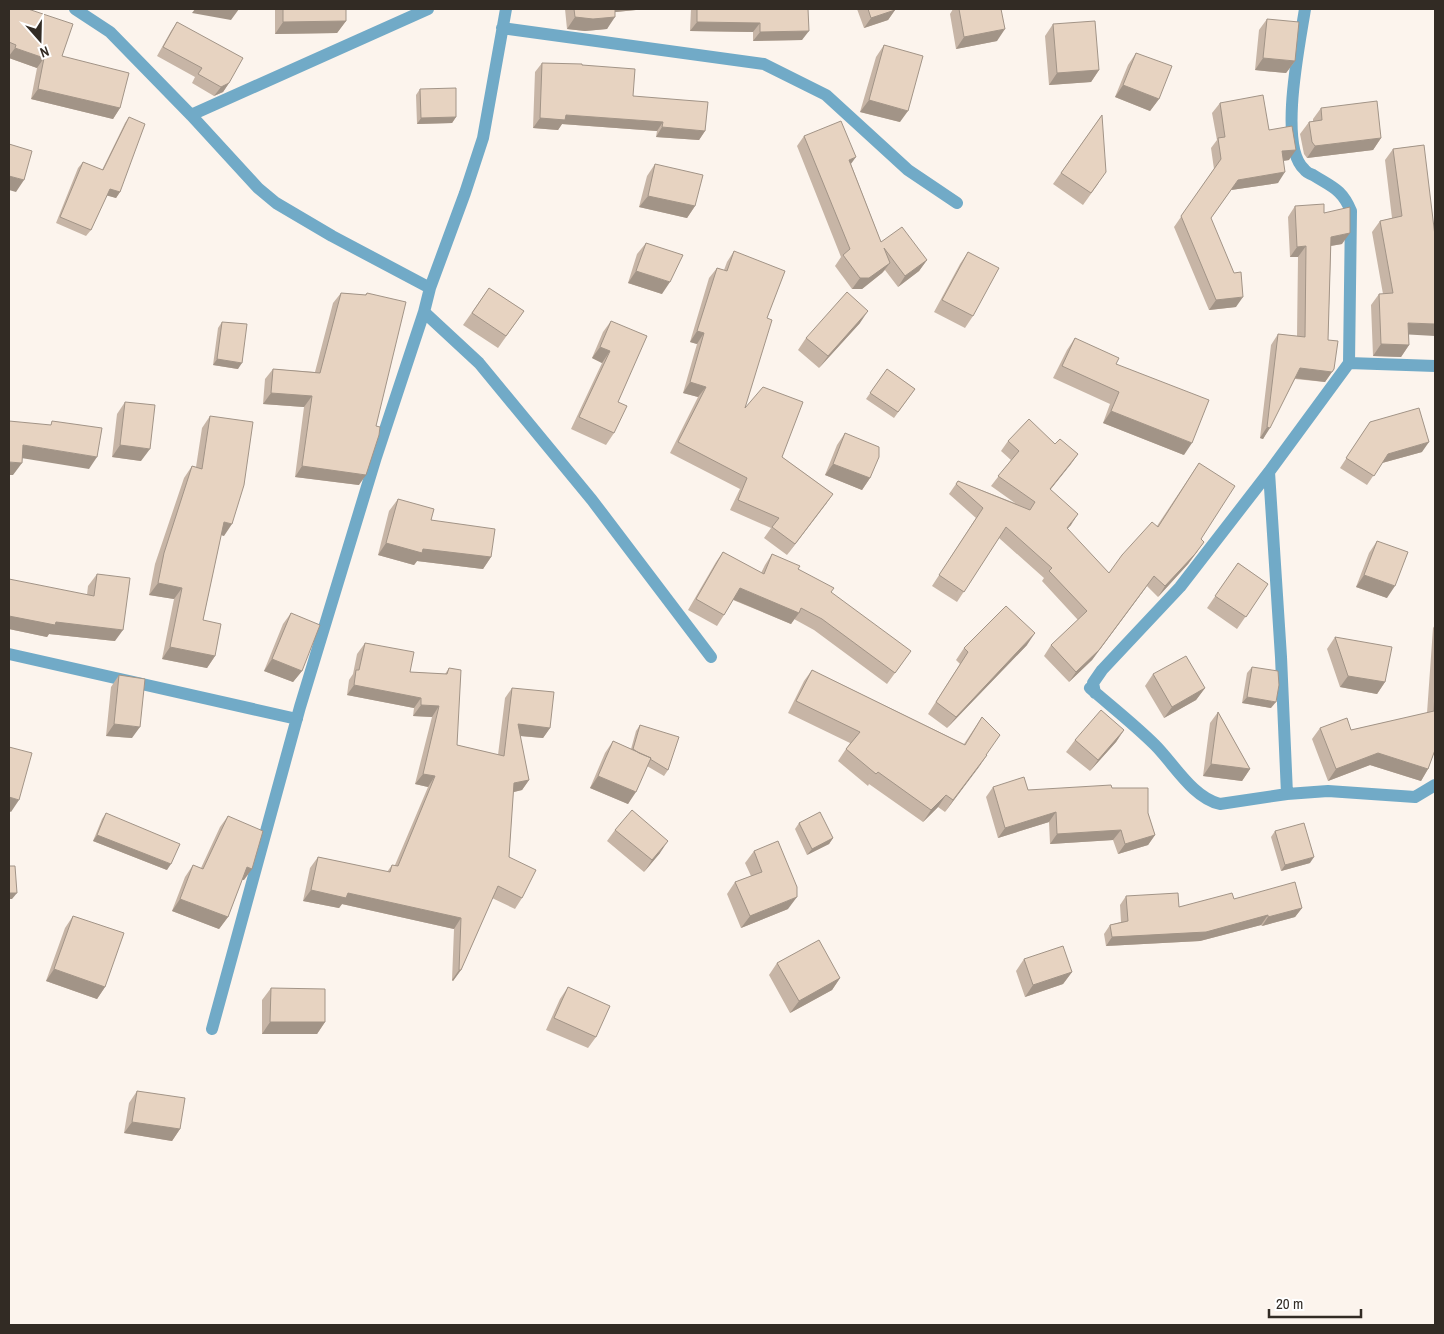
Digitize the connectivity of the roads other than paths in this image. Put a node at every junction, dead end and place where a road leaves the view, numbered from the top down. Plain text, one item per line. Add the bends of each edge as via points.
1 (75, 9) edge
2 (428, 9) edge
3 (506, 9) edge
4 (1305, 9) edge
5 (502, 28) junction
6 (192, 115) junction
7 (957, 203) dead end
8 (430, 288) junction
9 (424, 312) junction
10 (1349, 363) junction
11 (1435, 366) edge
12 (1270, 472) junction
13 (9, 654) edge
14 (711, 657) dead end
15 (297, 719) junction
16 (1435, 785) edge
17 (1287, 794) junction
18 (212, 1029) dead end

1 - 6 street via 110,32
2 - 6 street
3 - 5 street
4 - 10 street via 1291,107 1294,146 1303,169 1341,192 1351,211
5 - 7 street via 764,64 826,95 908,170
5 - 8 street via 483,138
6 - 8 street via 258,188 276,203
8 - 9 street
9 - 14 street via 479,363 592,500
9 - 15 street via 376,456
10 - 11 street
10 - 12 street
12 - 17 street
12 - 17 street via 1180,586 1102,670 1093,683 1095,692 1090,688 1154,744 1200,796 1210,802 1220,804
13 - 15 street
15 - 18 street
16 - 17 street via 1415,797 1328,791

